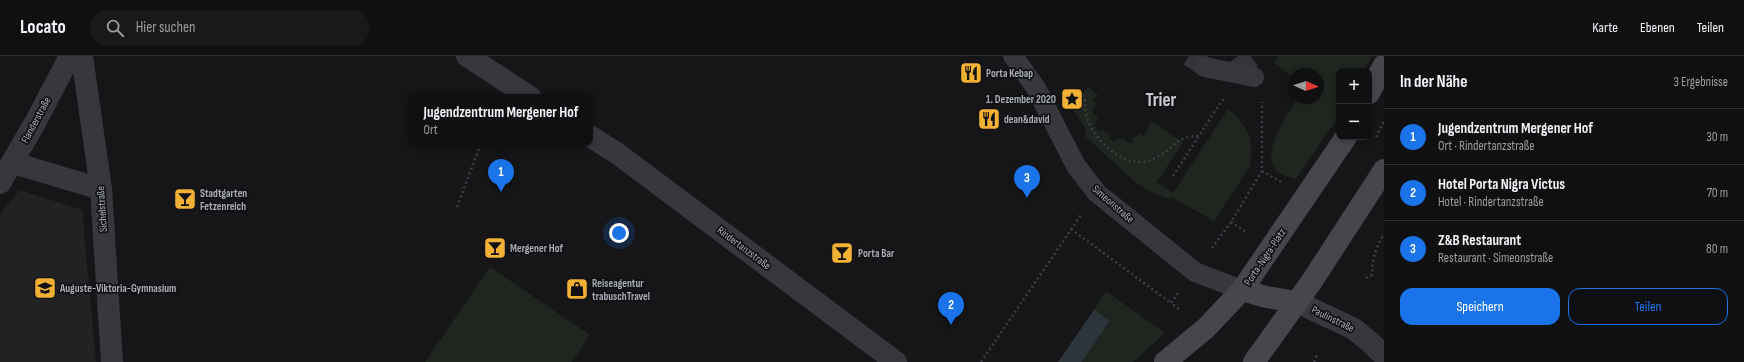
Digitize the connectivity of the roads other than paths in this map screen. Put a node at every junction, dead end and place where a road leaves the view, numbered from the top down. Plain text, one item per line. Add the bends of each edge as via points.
1 (70, 56) edge
2 (82, 56) edge
3 (467, 56) edge
4 (1013, 56) edge
5 (1384, 65) edge
6 (1205, 67) tunnel mouth
7 (1254, 77) road end
8 (1372, 87) edge
9 (525, 94) edge
10 (593, 138) edge
11 (1344, 140) edge
12 (12, 164) junction
13 (1384, 170) edge
14 (0, 183) edge
15 (101, 189) junction
16 (1242, 290) junction
17 (1297, 302) junction
18 (1384, 356) edge
19 (112, 362) edge
20 (896, 362) edge
21 (1165, 362) edge
22 (1254, 362) edge

1 - 12 street, Flanderstraße
2 - 15 street, Sichelstraße
3 - 9 street
4 - 16 street, Simeonstraße via 1036,88 1076,166 1097,193 1195,272
5 - 8 main road
6 - 7 street
10 - 20 street, Rindertanzstraße
11 - 16 main road, Porta-Nigra-Platz
12 - 14 street, Flanderstraße
12 - 15 street
13 - 17 main road
15 - 19 street, Sichelstraße
16 - 17 main road
16 - 21 main road, Porta-Nigra-Platz via 1206,328
17 - 18 street, Paulinstraße via 1354,329
17 - 22 main road

